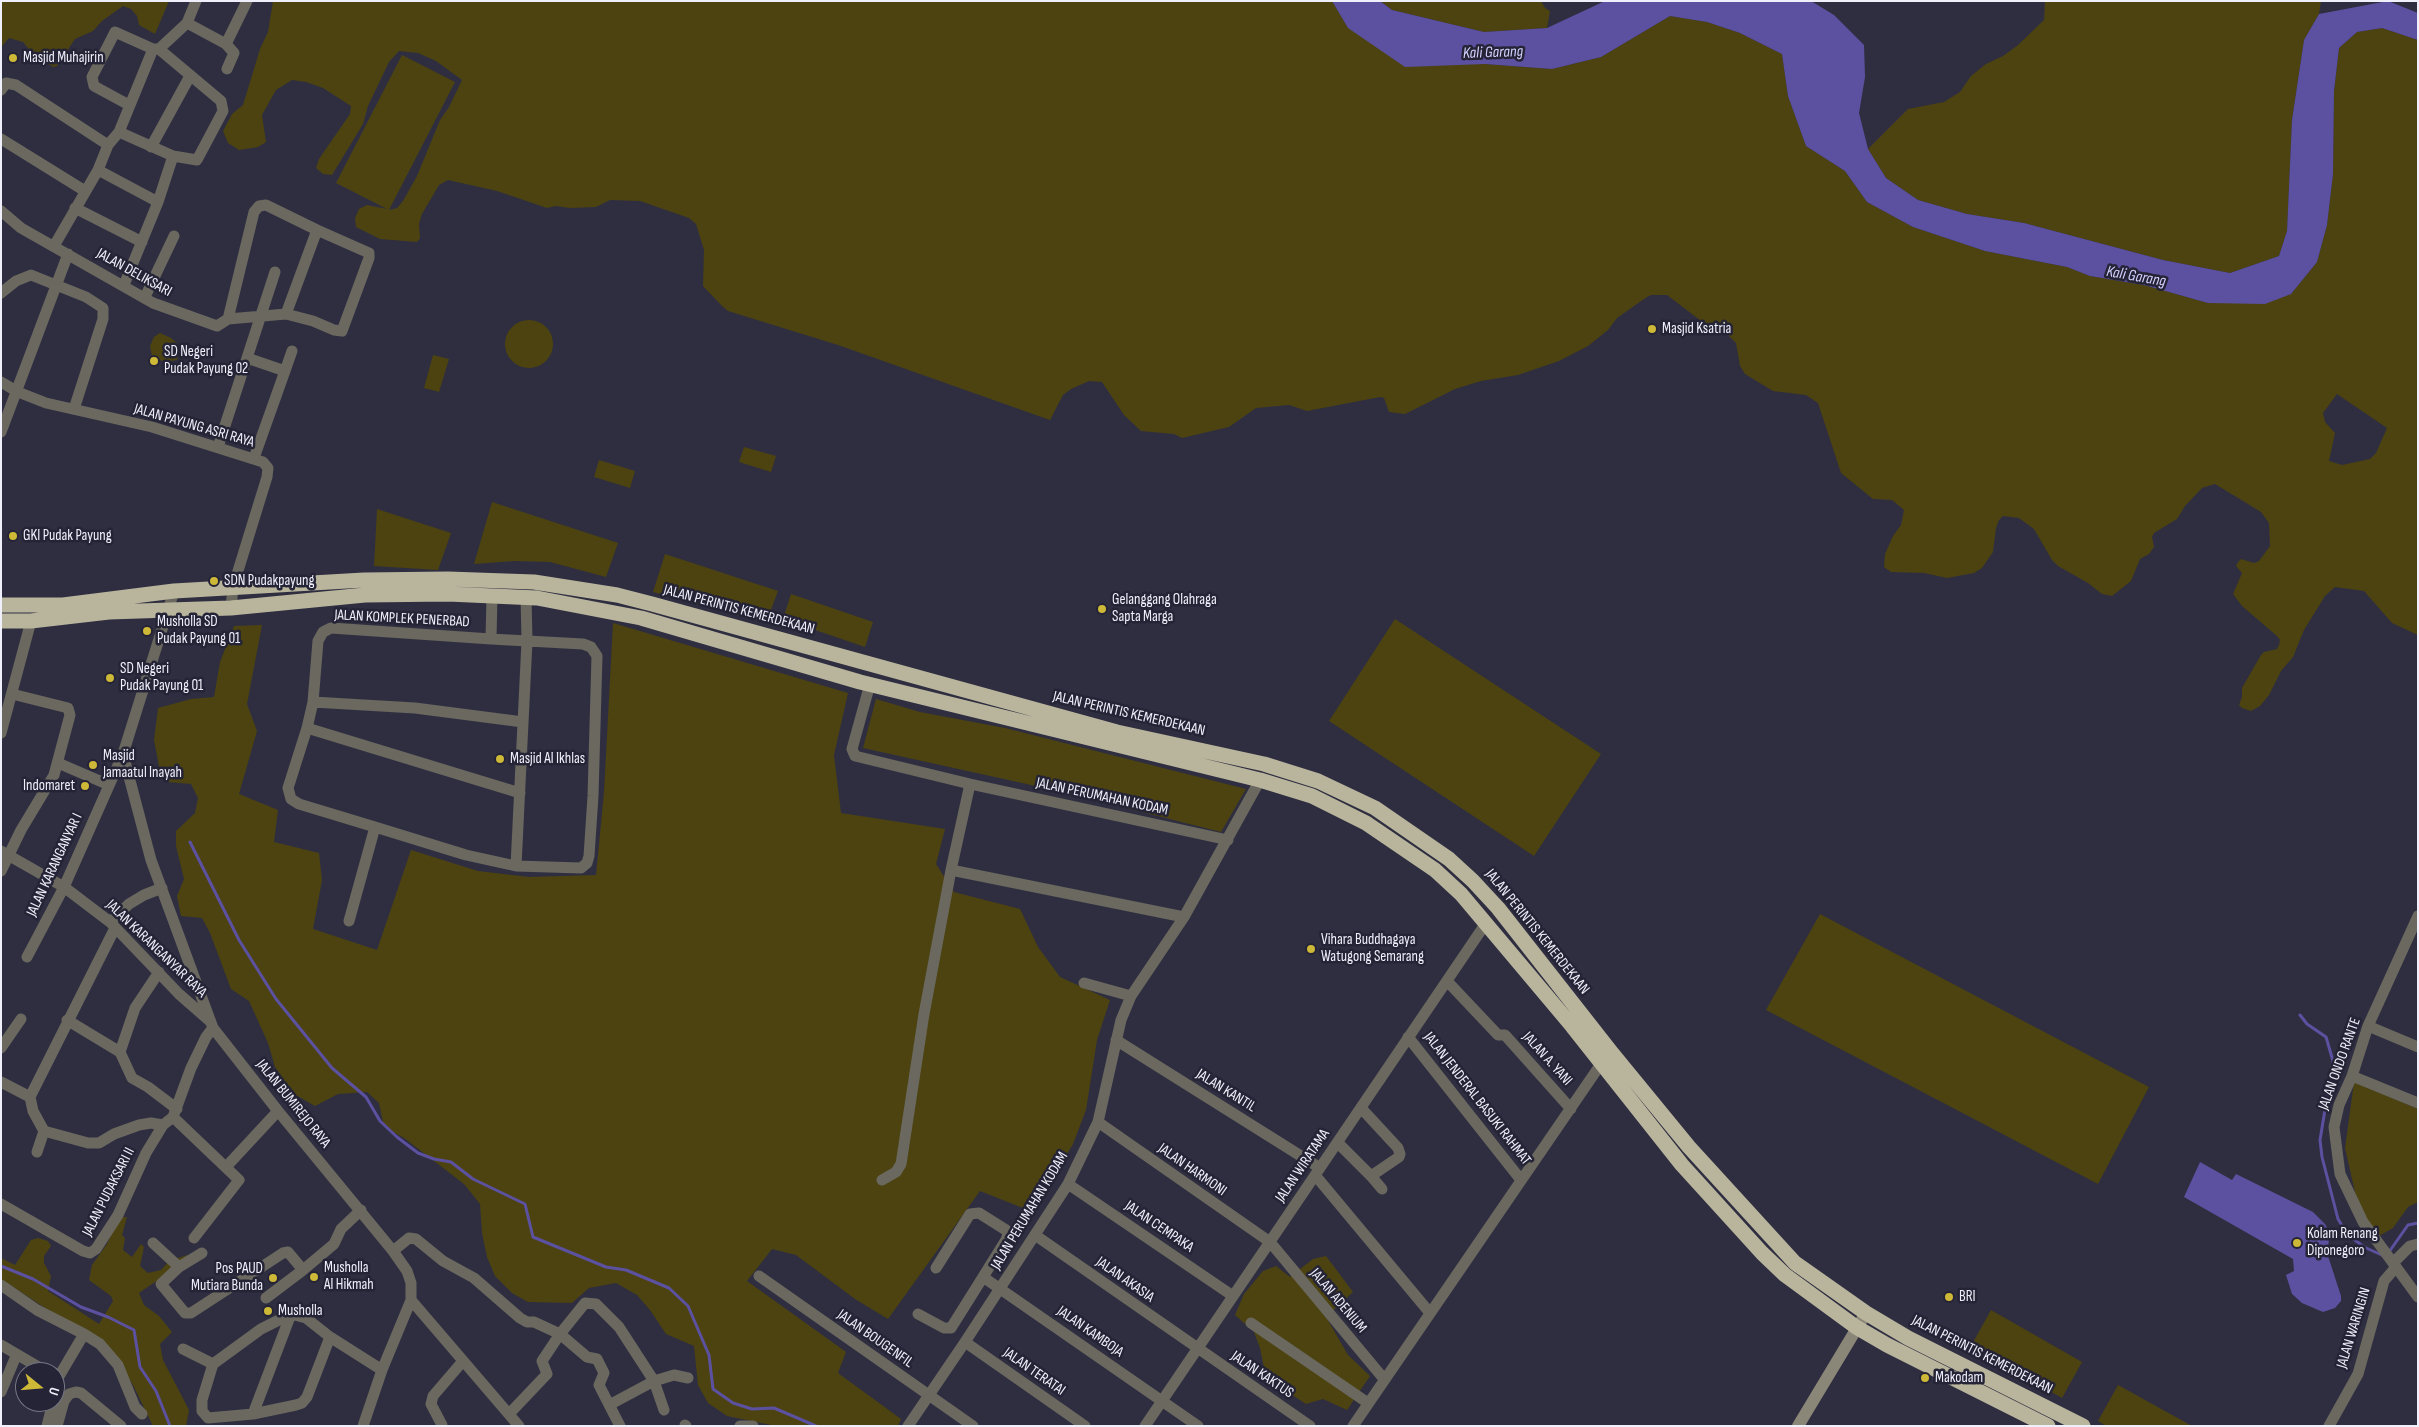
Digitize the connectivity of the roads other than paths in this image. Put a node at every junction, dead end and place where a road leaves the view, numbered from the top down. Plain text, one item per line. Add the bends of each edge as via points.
1 (196, 1) edge
2 (248, 1) edge
3 (187, 23) junction
4 (226, 44) junction
5 (156, 49) junction
6 (227, 69) dead end
7 (190, 76) junction
8 (1, 90) edge
9 (129, 105) junction
10 (119, 132) junction
11 (1, 139) edge
12 (108, 145) junction
13 (151, 147) junction
14 (174, 156) junction
15 (98, 170) junction
16 (85, 190) junction
17 (158, 202) junction
18 (75, 208) junction
19 (1, 211) edge
20 (317, 230) junction
21 (174, 236) dead end
22 (142, 242) junction
23 (54, 246) junction
24 (68, 254) junction
25 (275, 272) dead end
26 (56, 284) junction
27 (124, 285) junction
28 (1, 293) edge
29 (145, 297) junction
30 (286, 314) junction
31 (263, 315) junction
32 (228, 319) junction
33 (292, 351) dead end
34 (247, 358) junction
35 (285, 371) junction
36 (7, 387) edge
37 (74, 409) junction
38 (2, 431) edge
39 (218, 447) junction
40 (254, 458) junction
41 (492, 580) junction
42 (233, 587) junction
43 (174, 591) junction
44 (492, 596) junction
45 (526, 597) junction
46 (1, 605) edge
47 (231, 608) junction
48 (168, 609) junction
49 (1, 621) edge
50 (31, 621) junction
51 (491, 639) junction
52 (527, 641) junction
53 (870, 684) junction
54 (12, 694) junction
55 (313, 702) junction
56 (3, 718) edge
57 (523, 722) junction
58 (307, 728) junction
59 (1, 733) edge
60 (1096, 733) junction
61 (123, 754) junction
62 (58, 763) junction
63 (1260, 780) junction
64 (970, 784) junction
65 (109, 785) junction
66 (520, 792) junction
67 (375, 827) junction
68 (1228, 840) junction
69 (5, 853) edge
70 (516, 866) junction
71 (951, 870) junction
72 (1, 871) edge
73 (64, 887) junction
74 (162, 888) junction
75 (1184, 916) junction
76 (2418, 916) edge
77 (349, 921) dead end
78 (1486, 923) junction
79 (112, 925) junction
80 (2413, 942) edge
81 (27, 957) dead end
82 (159, 972) junction
83 (1447, 981) junction
84 (1084, 983) dead end
85 (1131, 996) junction
86 (21, 1019) dead end
87 (67, 1020) junction
88 (213, 1025) junction
89 (2368, 1026) junction
90 (1408, 1037) junction
91 (1116, 1040) junction
92 (2418, 1047) edge
93 (1, 1048) edge
94 (120, 1052) junction
95 (1606, 1058) junction
96 (2352, 1076) junction
97 (3, 1086) edge
98 (30, 1097) junction
99 (2418, 1103) edge
100 (1362, 1109) junction
101 (1570, 1109) junction
102 (278, 1112) junction
103 (175, 1113) junction
104 (1098, 1122) junction
105 (163, 1125) junction
106 (44, 1131) junction
107 (1338, 1143) junction
108 (37, 1152) dead end
109 (226, 1166) junction
110 (1317, 1172) junction
111 (1371, 1176) junction
112 (882, 1180) dead end
113 (1521, 1180) junction
114 (1068, 1184) junction
115 (1382, 1189) dead end
116 (1, 1204) edge
117 (361, 1210) junction
118 (1035, 1235) junction
119 (194, 1238) dead end
120 (1270, 1242) junction
121 (153, 1243) dead end
122 (2418, 1244) edge
123 (393, 1251) junction
124 (202, 1253) dead end
125 (2390, 1259) junction
126 (179, 1267) junction
127 (936, 1268) dead end
128 (302, 1270) junction
129 (759, 1276) dead end
130 (983, 1277) junction
131 (1, 1285) edge
132 (1001, 1288) junction
133 (1233, 1296) junction
134 (2418, 1297) edge
135 (266, 1298) dead end
136 (411, 1300) junction
137 (1866, 1312) junction
138 (1430, 1313) junction
139 (291, 1314) junction
140 (918, 1314) dead end
141 (1251, 1323) dead end
142 (1856, 1327) junction
143 (84, 1334) junction
144 (560, 1334) junction
145 (330, 1337) junction
146 (965, 1342) junction
147 (1, 1345) edge
148 (183, 1349) dead end
149 (1197, 1349) junction
150 (16, 1356) junction
151 (463, 1361) junction
152 (27, 1362) edge
153 (65, 1363) edge
154 (213, 1364) junction
155 (382, 1370) junction
156 (688, 1378) dead end
157 (1384, 1379) junction
158 (654, 1381) junction
159 (1, 1392) edge
160 (930, 1395) junction
161 (1162, 1400) junction
162 (1368, 1403) junction
163 (611, 1404) junction
164 (664, 1410) dead end
165 (50, 1412) edge
166 (142, 1414) dead end
167 (253, 1414) junction
168 (514, 1419) edge
169 (442, 1425) edge
170 (47, 1426) edge
171 (57, 1426) edge
172 (121, 1426) edge
173 (363, 1426) edge
174 (503, 1426) edge
175 (620, 1426) edge
176 (740, 1426) edge
177 (753, 1426) edge
178 (908, 1426) edge
179 (973, 1426) edge
180 (1085, 1426) edge
181 (1145, 1426) edge
182 (1198, 1426) edge
183 (1310, 1426) edge
184 (1353, 1426) edge
185 (1798, 1426) edge
186 (2048, 1426) edge
187 (2083, 1426) edge
188 (2329, 1426) edge

1 - 3 street
2 - 4 street
3 - 4 street
3 - 5 street
4 - 6 street via 234,53
5 - 7 street
5 - 9 street
5 - 9 street via 115,32 104,51 92,82
7 - 13 street
7 - 14 street via 221,100 223,111 197,160
8 - 12 street via 6,83 16,85
9 - 10 street
10 - 12 street
10 - 13 street
11 - 16 street
12 - 15 street
13 - 14 street
14 - 17 street
15 - 16 street
15 - 17 street
16 - 18 street
17 - 22 street
18 - 22 street
18 - 23 street
19 - 23 street, JALAN DELIKSARI via 21,228
20 - 30 street
20 - 30 street via 369,253 369,258 342,331
20 - 32 street via 266,205 259,206 254,212
21 - 29 street
22 - 27 street
23 - 24 street, JALAN DELIKSARI
24 - 26 street
24 - 27 street, JALAN DELIKSARI
25 - 31 street
26 - 28 street via 30,275 16,280
26 - 36 street
26 - 37 street via 103,308 103,318
27 - 29 street, JALAN DELIKSARI
29 - 32 street, JALAN DELIKSARI via 170,310 217,326
30 - 31 street
31 - 32 street
31 - 34 street
33 - 35 street
34 - 35 street
34 - 39 street
35 - 40 street
36 - 37 street, JALAN PAYUNG ASRI RAYA via 46,403
36 - 38 street
37 - 39 street, JALAN PAYUNG ASRI RAYA
39 - 40 street, JALAN PAYUNG ASRI RAYA
40 - 42 street, JALAN PAYUNG ASRI RAYA via 268,468 267,477
41 - 42 highway, JALAN PERINTIS KEMERDEKAAN via 364,580
41 - 44 highway
41 - 60 highway, JALAN PERINTIS KEMERDEKAAN via 534,582 617,595
42 - 43 highway, JALAN PERINTIS KEMERDEKAAN
42 - 47 street, JALAN PAYUNG ASRI RAYA
43 - 46 highway, JALAN PERINTIS KEMERDEKAAN via 63,605
43 - 48 street
44 - 45 highway, JALAN PERINTIS KEMERDEKAAN
44 - 47 highway, JALAN PERINTIS KEMERDEKAAN via 365,595
44 - 51 street, JALAN KOMPLEK PENERBAD
45 - 52 street
45 - 53 highway, JALAN PERINTIS KEMERDEKAAN via 642,618
47 - 48 highway, JALAN PERINTIS KEMERDEKAAN
48 - 50 highway, JALAN PERINTIS KEMERDEKAAN
48 - 61 street, JALAN KARANGANYAR I
49 - 50 highway, JALAN PERINTIS KEMERDEKAAN
50 - 54 street
51 - 52 street, JALAN KOMPLEK PENERBAD
51 - 55 street, JALAN KOMPLEK PENERBAD via 331,628 323,632 318,641
52 - 57 street
52 - 70 street, JALAN KOMPLEK PENERBAD via 582,644 595,651 593,796 589,856 582,868
53 - 60 highway, JALAN PERINTIS KEMERDEKAAN
53 - 64 street, JALAN PERUMAHAN KODAM via 852,749 855,756
54 - 56 street
54 - 62 street via 68,708 70,715
55 - 57 street via 415,708
55 - 58 street, JALAN KOMPLEK PENERBAD
56 - 59 street
57 - 66 street
58 - 66 street
58 - 67 street, JALAN KOMPLEK PENERBAD via 290,779 291,799
60 - 63 highway, JALAN PERINTIS KEMERDEKAAN via 1146,754
60 - 95 highway, JALAN PERINTIS KEMERDEKAAN via 1281,769 1318,781 1375,808 1449,859 1473,881 1510,922
61 - 65 street, JALAN KARANGANYAR I
61 - 74 street, JALAN BUMIREJO RAYA via 151,860
62 - 65 street
62 - 69 street via 54,775
63 - 68 street, JALAN PERUMAHAN KODAM
63 - 78 highway, JALAN PERINTIS KEMERDEKAAN via 1312,796 1366,823 1435,870
64 - 68 street, JALAN PERUMAHAN KODAM
64 - 71 street
65 - 73 street, JALAN KARANGANYAR I
66 - 70 street
67 - 70 street, JALAN KOMPLEK PENERBAD via 466,855
67 - 77 street
68 - 75 street, JALAN PERUMAHAN KODAM
69 - 72 street
69 - 73 street, JALAN KARANGANYAR RAYA
71 - 75 street
71 - 112 street via 927,994 901,1164 896,1172
73 - 79 street, JALAN KARANGANYAR RAYA
73 - 81 street, JALAN KARANGANYAR I
74 - 79 street via 129,904
74 - 88 street, JALAN BUMIREJO RAYA
75 - 85 street, JALAN PERUMAHAN KODAM
76 - 80 street, JALAN ONDO RANTE
78 - 83 street, JALAN WIRATAMA
78 - 95 highway, JALAN PERINTIS KEMERDEKAAN
79 - 82 street, JALAN KARANGANYAR RAYA
79 - 87 street via 92,975
80 - 89 street, JALAN ONDO RANTE
82 - 88 street, JALAN KARANGANYAR RAYA
82 - 94 street via 135,1008
83 - 90 street, JALAN WIRATAMA
83 - 101 street, JALAN A. YANI via 1498,1035 1506,1036
84 - 85 street
85 - 91 street, JALAN PERUMAHAN KODAM
86 - 93 street
87 - 94 street
87 - 98 street
88 - 102 street, JALAN BUMIREJO RAYA
88 - 103 street via 191,1068
89 - 92 street
89 - 96 street, JALAN ONDO RANTE
90 - 100 street, JALAN WIRATAMA
90 - 113 street, JALAN JENDERAL BASUKI RAHMAT
91 - 104 street, JALAN PERUMAHAN KODAM
91 - 110 street, JALAN KANTIL
94 - 103 street via 132,1078 148,1086
95 - 101 street
95 - 137 highway, JALAN PERINTIS KEMERDEKAAN via 1795,1263
95 - 142 highway, JALAN PERINTIS KEMERDEKAAN via 1682,1165 1762,1253 1784,1275
96 - 99 street
96 - 125 street, JALAN ONDO RANTE via 2334,1127 2340,1174 2363,1222
97 - 98 street
98 - 106 street via 33,1112
100 - 107 street, JALAN WIRATAMA
100 - 111 street via 1400,1154
101 - 113 street
102 - 109 street
102 - 117 street, JALAN BUMIREJO RAYA
103 - 105 street, JALAN PUDAKSARI II
103 - 109 street
104 - 114 street, JALAN PERUMAHAN KODAM
104 - 120 street, JALAN HARMONI
105 - 106 street via 134,1126 99,1143
105 - 116 street, JALAN PUDAKSARI II via 118,1215 101,1243 90,1253
106 - 108 street
107 - 110 street, JALAN WIRATAMA
107 - 111 street
109 - 119 street via 238,1184
110 - 120 street, JALAN WIRATAMA
110 - 138 street, JALAN KANTIL
111 - 115 street
113 - 138 street
114 - 118 street, JALAN PERUMAHAN KODAM
114 - 133 street, JALAN CEMPAKA
117 - 123 street, JALAN BUMIREJO RAYA
117 - 128 street via 341,1230 334,1244
118 - 132 street, JALAN PERUMAHAN KODAM
118 - 149 street, JALAN AKASIA
120 - 133 street, JALAN WIRATAMA
120 - 157 street, JALAN ADENIUM
121 - 126 street
122 - 125 street, JALAN WARINGIN
123 - 136 street, JALAN BUMIREJO RAYA via 407,1271
123 - 144 street via 409,1238 416,1239 474,1278 520,1318
124 - 126 street
125 - 134 street, JALAN ONDO RANTE
125 - 188 street, JALAN WARINGIN via 2358,1374
126 - 128 street via 161,1284 183,1312 189,1313 283,1253 288,1252
127 - 130 street via 970,1214 979,1213 1008,1234
128 - 135 street
129 - 160 street, JALAN BOUGENFIL
130 - 132 street, JALAN KAMBOJA
130 - 140 street via 951,1328 944,1328
131 - 143 street via 37,1310
132 - 146 street, JALAN PERUMAHAN KODAM
132 - 161 street, JALAN KAMBOJA
133 - 149 street, JALAN WIRATAMA
136 - 151 street
136 - 155 street
137 - 142 main road
137 - 187 highway, JALAN PERINTIS KEMERDEKAAN via 1949,1360
138 - 157 street
139 - 145 street via 306,1318
139 - 154 street via 261,1329
139 - 167 street
141 - 162 street
142 - 185 main road
142 - 186 highway, JALAN PERINTIS KEMERDEKAAN
143 - 153 street
143 - 166 street via 100,1344 118,1365 135,1407
144 - 158 street via 585,1303 596,1304 619,1327
144 - 163 street via 588,1357 597,1360 604,1373 600,1385
144 - 168 street via 542,1361 547,1374
145 - 155 street
145 - 167 street via 302,1403
146 - 160 street, JALAN PERUMAHAN KODAM
146 - 180 street, JALAN TERATAI
147 - 150 street
148 - 154 street
149 - 161 street, JALAN WIRATAMA
149 - 183 street, JALAN KAKTUS
150 - 152 street
150 - 159 street
151 - 168 street
151 - 169 street via 433,1396 431,1404
154 - 167 street via 202,1400 204,1415 208,1418
155 - 173 street
156 - 158 street via 674,1375
157 - 162 street
158 - 163 street
158 - 164 street
160 - 178 street, JALAN PERUMAHAN KODAM
160 - 179 street, JALAN BOUGENFIL
161 - 181 street, JALAN WIRATAMA
161 - 182 street, JALAN KAMBOJA
162 - 184 street
163 - 175 street
165 - 170 street
168 - 174 street
171 - 172 street via 64,1401 69,1394 76,1392
176 - 177 street

